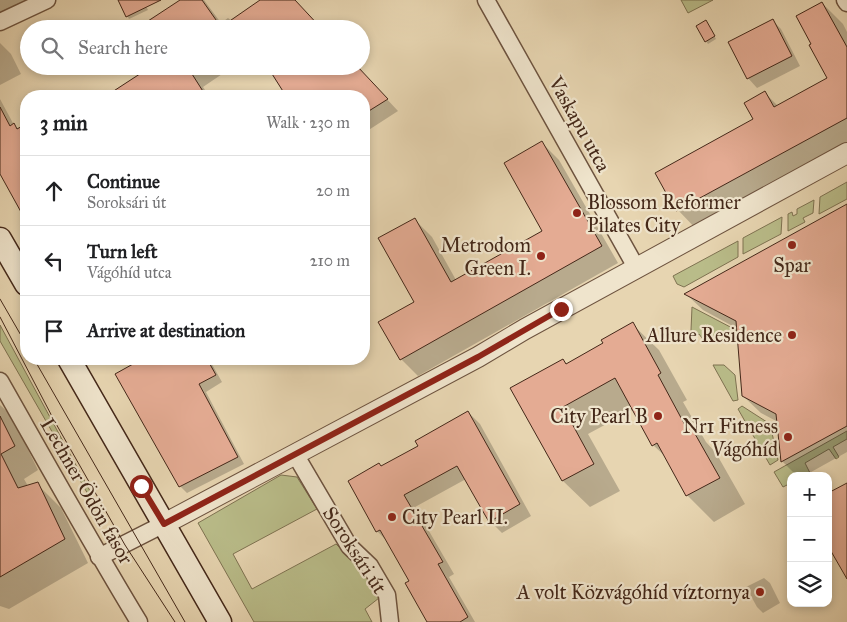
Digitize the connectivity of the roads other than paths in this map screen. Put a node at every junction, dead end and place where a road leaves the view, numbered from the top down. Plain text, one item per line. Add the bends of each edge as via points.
1 (48, 0) edge
2 (486, 0) edge
3 (845, 0) edge
4 (847, 3) edge
5 (0, 22) edge
6 (847, 153) edge
7 (0, 239) edge
8 (636, 269) junction
9 (20, 274) edge
10 (72, 365) edge
11 (0, 382) edge
12 (296, 454) junction
13 (164, 524) junction
14 (99, 557) junction
15 (139, 622) edge
16 (220, 622) edge
17 (390, 622) edge

1 - 5 street
2 - 8 street, Vaskapu utca
3 - 4 street
6 - 8 street
7 - 9 main road
8 - 12 street
10 - 13 main road
11 - 14 street, Lechner Ödön fasor
12 - 13 street
12 - 17 street, Soroksári út via 349,546 370,566 387,595
13 - 14 street
13 - 16 main road
14 - 15 street, Lechner Ödön fasor

